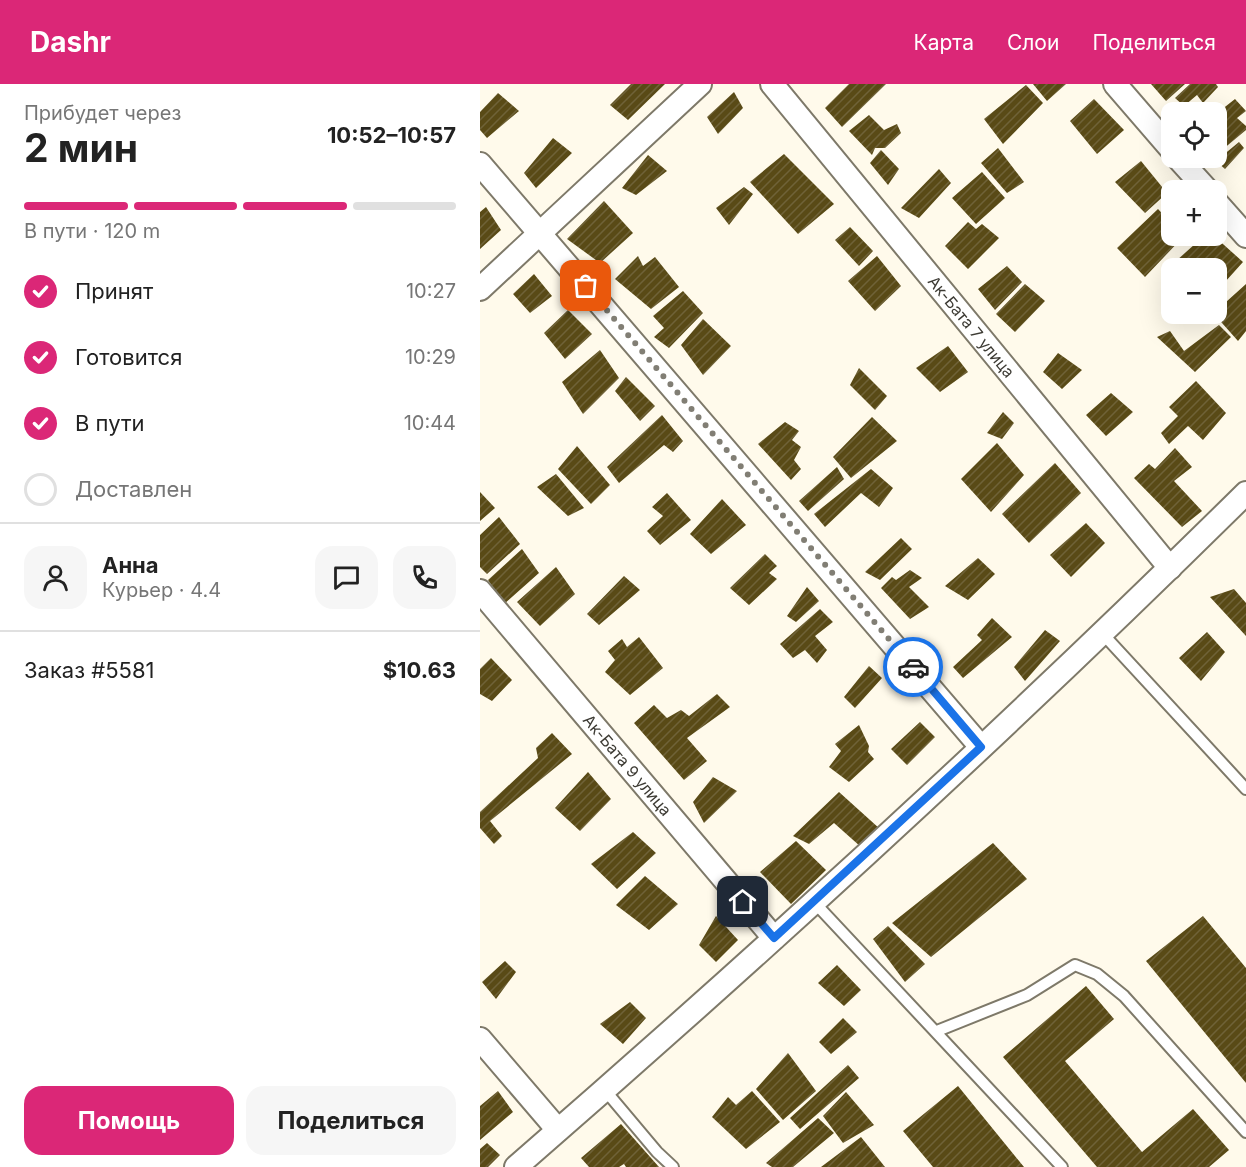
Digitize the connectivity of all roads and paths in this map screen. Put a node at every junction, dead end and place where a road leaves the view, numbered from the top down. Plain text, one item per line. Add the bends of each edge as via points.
1 (700, 84) edge
2 (772, 84) edge
3 (1115, 84) edge
4 (1161, 137) edge
5 (480, 164) edge
6 (1187, 168) edge
7 (1198, 180) edge
8 (1227, 214) edge
9 (540, 233) junction
10 (1246, 236) edge
11 (480, 289) edge
12 (1246, 493) edge
13 (1170, 568) junction
14 (480, 591) edge
15 (1102, 633) junction
16 (981, 747) junction
17 (1246, 789) edge
18 (814, 902) junction
19 (774, 938) junction
20 (937, 1031) junction
21 (480, 1039) edge
22 (604, 1089) junction
23 (558, 1130) junction
24 (1246, 1132) edge
25 (516, 1167) edge
26 (673, 1167) edge
27 (1062, 1167) edge

1 - 9 street
2 - 13 street, Ак-Бата 7 улица
3 - 4 street
5 - 9 street
6 - 7 street
8 - 10 street
9 - 11 street
9 - 16 street
12 - 13 street
13 - 15 street
14 - 19 street, Ак-Бата 9 улица
15 - 16 street
15 - 17 lane
16 - 18 street
18 - 19 street
18 - 20 lane
19 - 22 street
20 - 24 lane via 1027,994 1075,965 1096,974 1124,996
20 - 27 lane
21 - 23 street
22 - 23 street
22 - 26 lane
23 - 25 street

